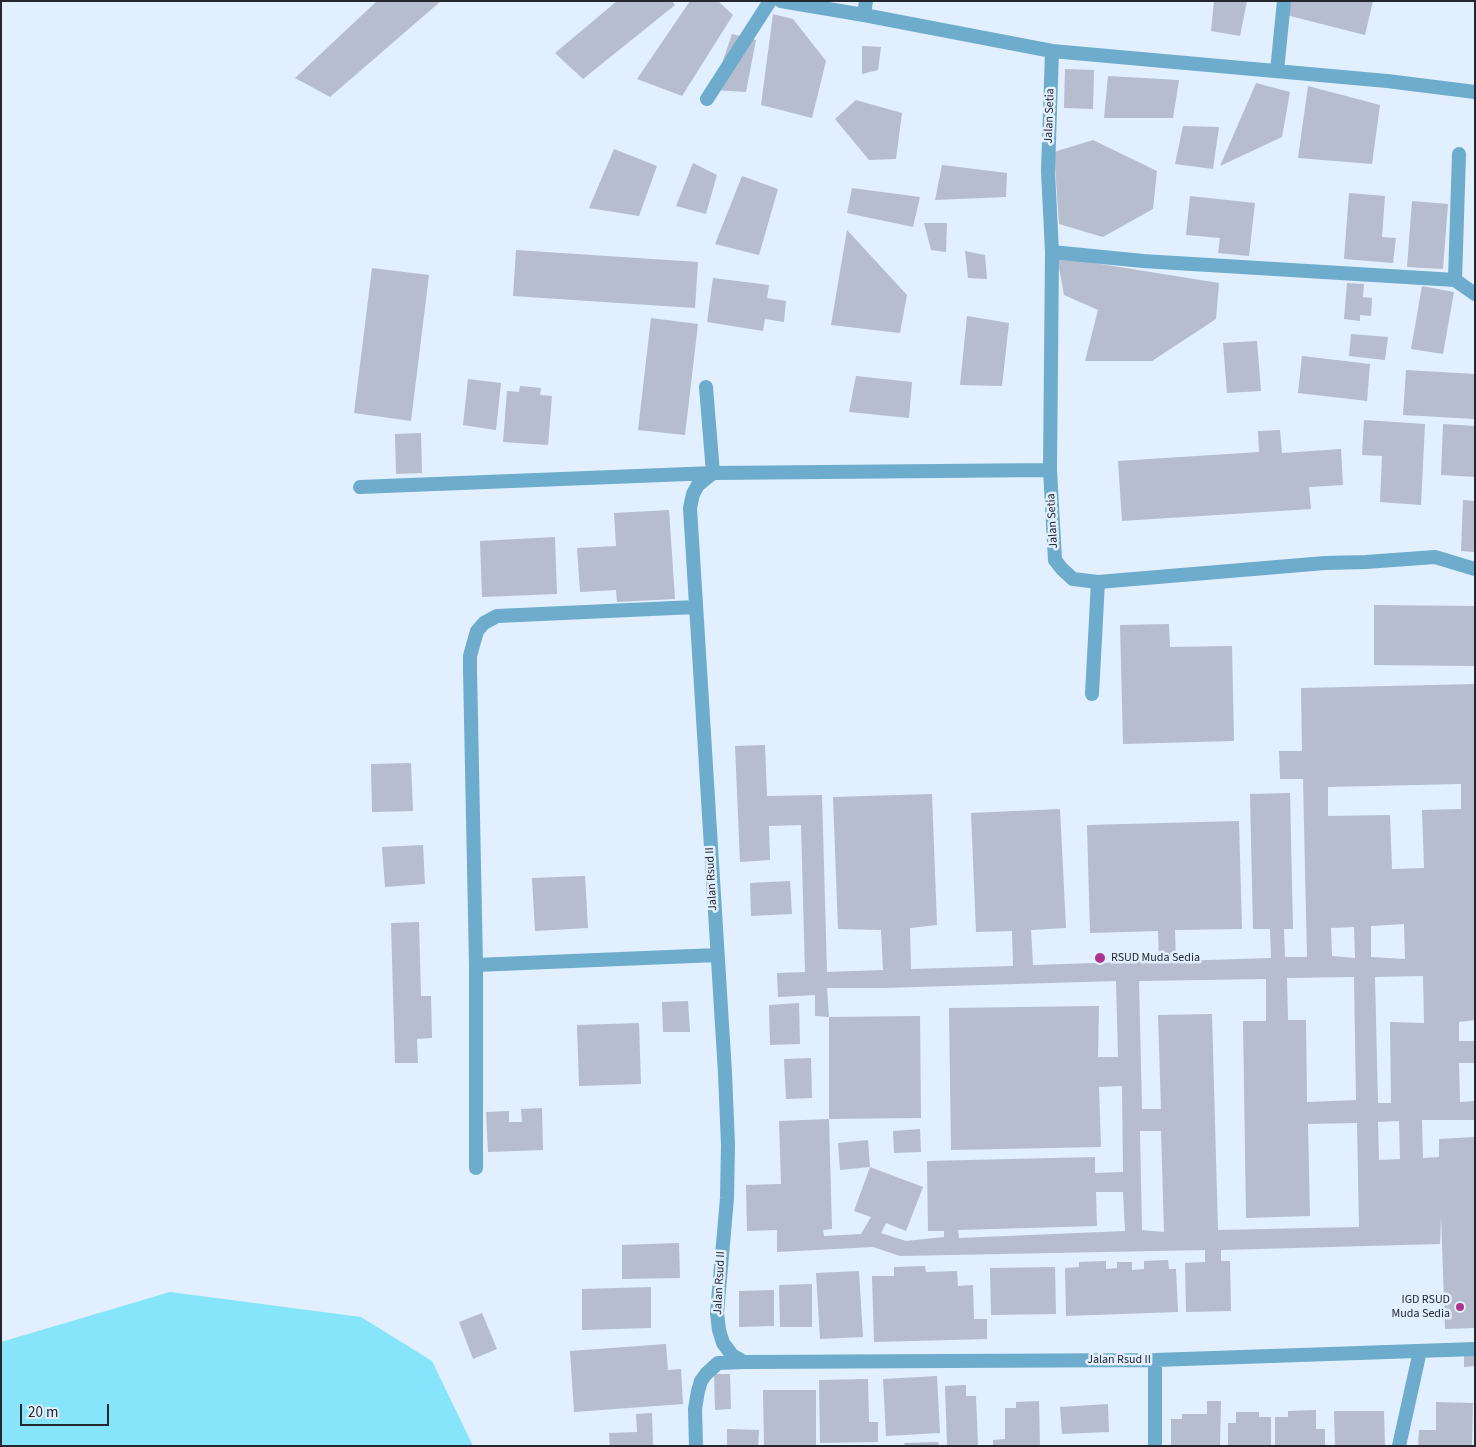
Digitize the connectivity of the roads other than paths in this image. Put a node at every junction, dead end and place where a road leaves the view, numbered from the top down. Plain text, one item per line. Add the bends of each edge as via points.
1 (770, 1) edge
2 (782, 1) edge
3 (1284, 1) edge
4 (865, 8) edge
5 (1052, 51) junction
6 (1277, 71) junction
7 (1475, 92) edge
8 (707, 99) dead end
9 (1460, 154) dead end
10 (1052, 252) junction
11 (1455, 280) junction
12 (1475, 294) edge
13 (706, 387) dead end
14 (1050, 470) junction
15 (713, 473) junction
16 (360, 487) dead end
17 (1475, 568) edge
18 (1098, 582) junction
19 (696, 607) junction
20 (1092, 694) dead end
21 (717, 955) junction
22 (476, 964) junction
23 (476, 1168) dead end
24 (1475, 1348) edge
25 (1420, 1351) junction
26 (1155, 1360) junction
27 (744, 1362) junction
28 (696, 1446) edge
29 (1155, 1446) edge
30 (1399, 1446) edge

1 - 8 street
2 - 4 street
3 - 6 street
4 - 5 street
5 - 6 street
5 - 10 street, Jalan Setia via 1048,171
6 - 7 street
9 - 11 street
10 - 11 street via 1143,261
10 - 14 street, Jalan Setia
11 - 12 street
13 - 15 street
14 - 15 street
14 - 18 street, Jalan Setia via 1055,560 1073,579
15 - 16 street
15 - 19 street, Jalan Rsud II via 698,485 690,508
17 - 18 street, Jalan Setia via 1435,557
18 - 20 street
19 - 21 street, Jalan Rsud II
19 - 22 street via 497,616 477,631 470,656
21 - 22 street
21 - 27 street, Jalan Rsud II via 728,1145 717,1313 724,1344 732,1355
22 - 23 street
24 - 25 street, Jalan Rsud II
25 - 26 street, Jalan Rsud II
25 - 30 street
26 - 27 street, Jalan Rsud II
26 - 29 street
27 - 28 street via 718,1363 701,1381 695,1409

